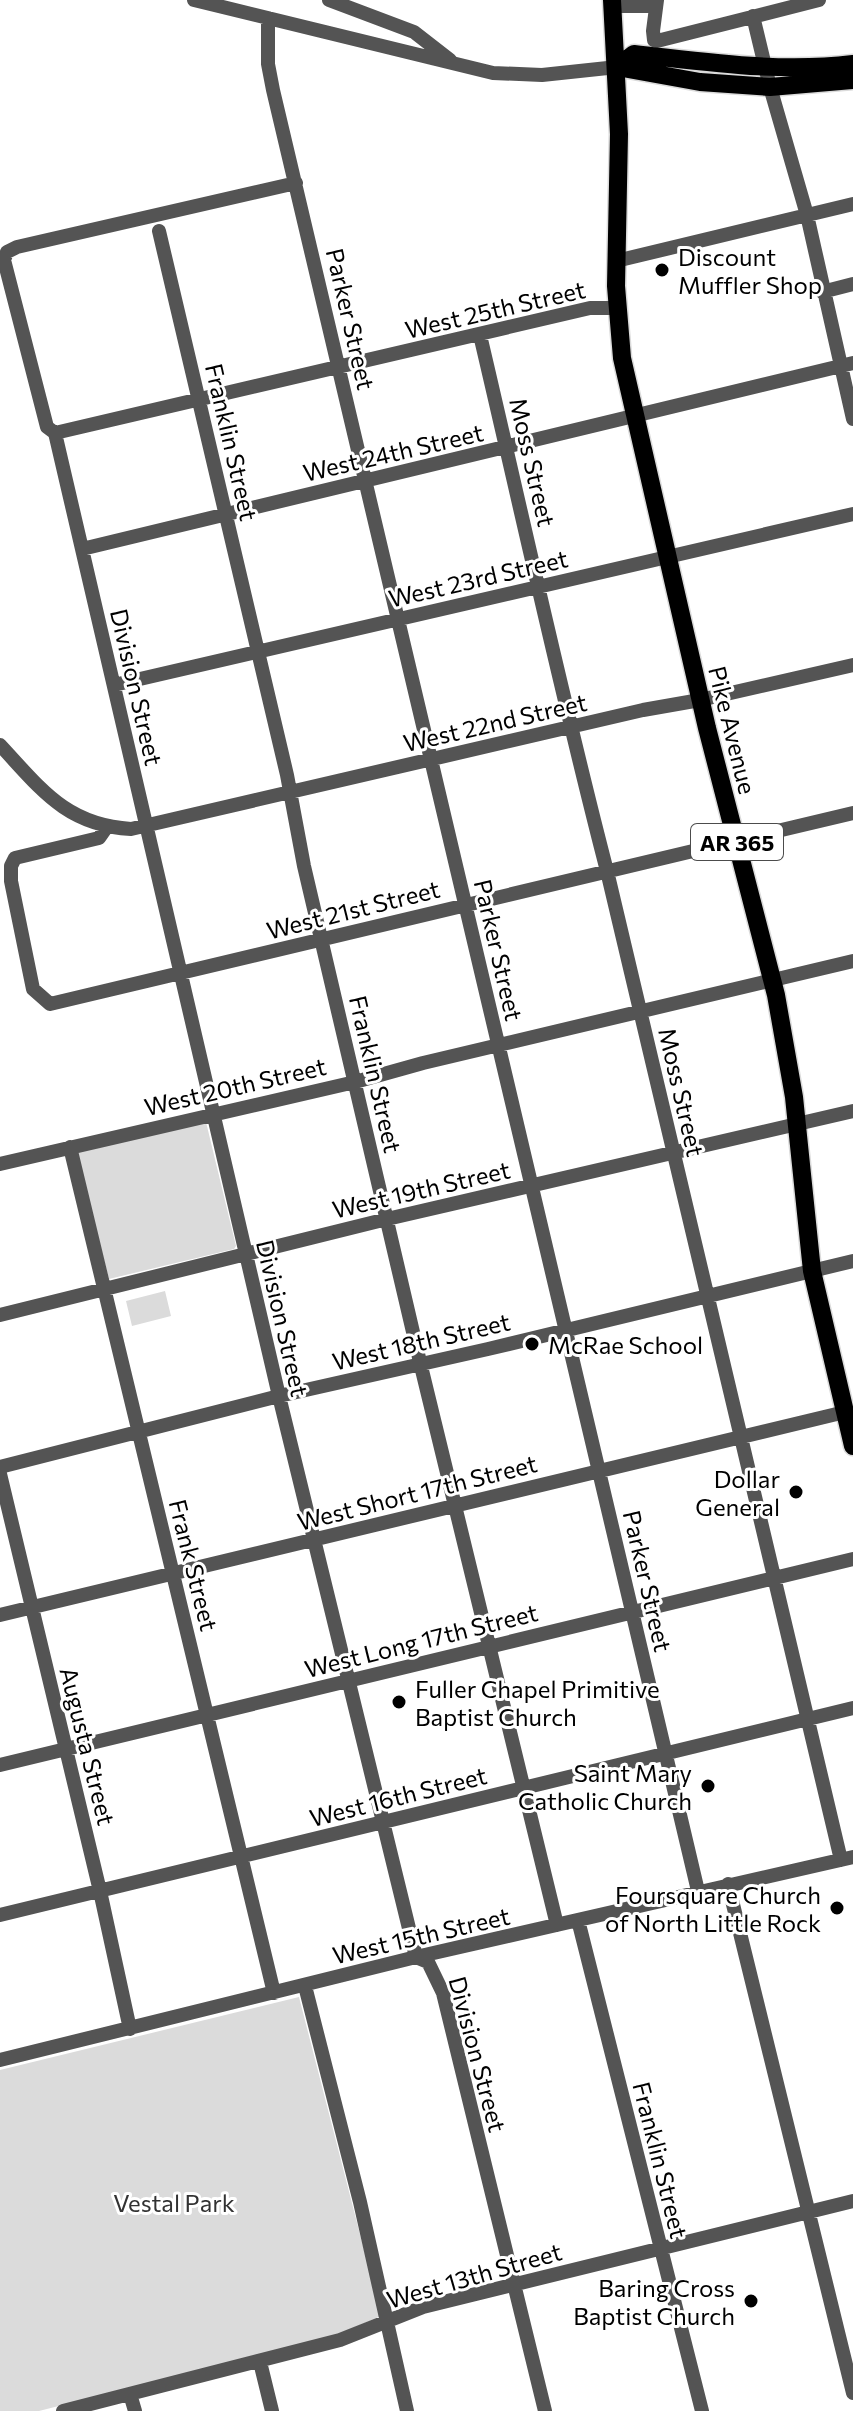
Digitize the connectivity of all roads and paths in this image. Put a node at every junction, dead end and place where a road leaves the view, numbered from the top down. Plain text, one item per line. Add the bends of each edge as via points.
1 (194, 0) edge
2 (329, 0) edge
3 (819, 0) edge
4 (612, 3) edge
5 (656, 3) edge
6 (753, 16) junction
7 (268, 18) junction
8 (853, 64) edge
9 (457, 65) junction
10 (617, 67) junction
11 (766, 67) junction
12 (853, 80) edge
13 (770, 87) junction
14 (296, 183) junction
15 (853, 204) edge
16 (807, 215) junction
17 (159, 231) dead end
18 (616, 261) junction
19 (853, 284) edge
20 (822, 292) junction
21 (617, 308) junction
22 (480, 335) junction
23 (847, 365) edge
24 (339, 368) junction
25 (200, 400) junction
26 (634, 418) junction
27 (853, 419) edge
28 (55, 433) junction
29 (507, 448) junction
30 (366, 481) junction
31 (853, 514) edge
32 (226, 515) junction
33 (82, 549) junction
34 (667, 556) junction
35 (539, 586) junction
36 (399, 619) junction
37 (259, 652) junction
38 (853, 665) edge
39 (114, 685) junction
40 (700, 700) junction
41 (570, 727) junction
42 (0, 745) edge
43 (432, 760) junction
44 (290, 793) junction
45 (853, 813) edge
46 (148, 826) junction
47 (106, 828) junction
48 (736, 841) junction
49 (607, 871) junction
50 (466, 905) junction
51 (322, 940) junction
52 (853, 961) edge
53 (181, 973) junction
54 (772, 980) junction
55 (640, 1012) junction
56 (499, 1045) junction
57 (355, 1082) junction
58 (853, 1111) edge
59 (213, 1113) junction
60 (797, 1123) junction
61 (70, 1147) junction
62 (673, 1152) junction
63 (0, 1164) edge
64 (532, 1186) junction
65 (387, 1219) junction
66 (246, 1255) junction
67 (853, 1261) edge
68 (812, 1271) junction
69 (105, 1289) junction
70 (707, 1296) junction
71 (0, 1315) edge
72 (566, 1330) junction
73 (420, 1362) junction
74 (279, 1396) junction
75 (845, 1412) junction
76 (139, 1433) junction
77 (741, 1437) junction
78 (853, 1446) edge
79 (0, 1467) edge
80 (599, 1471) junction
81 (0, 1474) edge
82 (456, 1505) junction
83 (314, 1540) junction
84 (853, 1559) edge
85 (173, 1574) junction
86 (774, 1578) junction
87 (32, 1608) junction
88 (633, 1612) junction
89 (0, 1615) edge
90 (490, 1646) junction
91 (348, 1681) junction
92 (853, 1708) edge
93 (207, 1715) junction
94 (808, 1720) junction
95 (66, 1749) junction
96 (666, 1754) junction
97 (0, 1765) edge
98 (523, 1789) junction
99 (383, 1823) junction
100 (241, 1857) junction
101 (847, 1858) edge
102 (728, 1884) junction
103 (100, 1891) junction
104 (698, 1891) junction
105 (0, 1915) edge
106 (578, 1920) junction
107 (557, 1925) junction
108 (416, 1957) junction
109 (305, 1986) junction
110 (274, 1993) junction
111 (130, 2029) junction
112 (0, 2060) edge
113 (853, 2201) edge
114 (810, 2212) junction
115 (661, 2248) junction
116 (514, 2284) junction
117 (387, 2321) junction
118 (260, 2362) junction
119 (853, 2393) edge
120 (130, 2394) junction
121 (63, 2411) edge
122 (135, 2411) edge
123 (272, 2411) edge
124 (407, 2411) edge
125 (545, 2411) edge
126 (702, 2411) edge

1 - 7 street
2 - 9 street via 414,32
3 - 6 street
4 - 5 street
4 - 10 main road, AR 365
5 - 6 street via 657,41
6 - 11 street
7 - 9 street
7 - 14 street, Parker Street via 268,64
8 - 11 main road
9 - 10 street via 524,76
10 - 11 main road via 634,54
10 - 13 main road via 700,82
10 - 18 main road, Pike Avenue / AR 365
11 - 13 street
12 - 13 main road
13 - 16 street
14 - 24 street, Parker Street
14 - 28 street, Division Street via 9,251 4,260 47,427
15 - 16 street
16 - 18 street
16 - 20 street
17 - 25 street, Franklin Street
18 - 21 main road, Pike Avenue / AR 365
19 - 20 street
20 - 23 street
21 - 22 street, West 25th Street via 590,308
21 - 26 main road, Pike Avenue / AR 365
22 - 24 street, West 25th Street
22 - 29 street, Moss Street
23 - 26 street, West 24th Street
23 - 27 street
24 - 25 street, West 25th Street
24 - 30 street, Parker Street
25 - 28 street, West 25th Street
25 - 32 street, Franklin Street
26 - 29 street, West 24th Street
26 - 34 main road, Pike Avenue / AR 365
28 - 33 street, Division Street
29 - 30 street, West 24th Street
29 - 35 street, Moss Street
30 - 32 street, West 24th Street
30 - 36 street, Parker Street
31 - 34 street, West 23rd Street
32 - 33 street, West 24th Street
32 - 37 street, Franklin Street
33 - 39 street, Division Street
34 - 35 street, West 23rd Street
34 - 40 main road, Pike Avenue / AR 365
35 - 36 street, West 23rd Street
35 - 41 street, Moss Street
36 - 37 street, West 23rd Street
36 - 43 street, Parker Street
37 - 39 street, West 23rd Street
37 - 44 street, Franklin Street
38 - 40 street, West 22nd Street
39 - 46 street, Division Street
40 - 41 street, West 22nd Street
40 - 48 main road, Pike Avenue / AR 365
41 - 43 street, West 22nd Street
41 - 49 street, Moss Street
42 - 47 street via 54,802
43 - 44 street, West 22nd Street
43 - 50 street, Parker Street
44 - 46 street, West 22nd Street
44 - 51 street, Franklin Street
45 - 48 street, West 21st Street
46 - 47 street, West 22nd Street
46 - 53 street, Division Street
47 - 53 street, West 21st Street via 99,838 15,858 11,866 33,989 50,1004
48 - 49 street, West 21st Street
48 - 54 main road, Pike Avenue / AR 365
49 - 50 street, West 21st Street
49 - 55 street, Moss Street
50 - 51 street, West 21st Street
50 - 56 street, Parker Street
51 - 53 street, West 21st Street
51 - 57 street, Franklin Street
52 - 54 street, West 20th Street
53 - 59 street, Division Street
54 - 55 street, West 20th Street
54 - 60 main road, Pike Avenue / AR 365
55 - 56 street, West 20th Street
55 - 62 street, Moss Street
56 - 57 street, West 20th Street
56 - 64 street, Parker Street
57 - 59 street, West 20th Street
57 - 65 street, Franklin Street
58 - 60 street, West 19th Street
59 - 61 street, West 20th Street
59 - 66 street, Division Street
60 - 62 street, West 19th Street
60 - 68 main road, Pike Avenue / AR 365
61 - 63 street, West 20th Street
61 - 69 street, Frank Street
62 - 64 street, West 19th Street
62 - 70 street, Moss Street
64 - 65 street, West 19th Street
64 - 72 street, Parker Street
65 - 66 street, West 19th Street
65 - 73 street, Franklin Street
66 - 69 street, West 19th Street
66 - 74 street, Division Street
67 - 68 street, West 18th Street
68 - 70 street, West 18th Street
68 - 75 main road, Pike Avenue / AR 365
69 - 71 street, West 19th Street
69 - 76 street, Frank Street
70 - 72 street, West 18th Street
70 - 77 street, Moss Street
72 - 73 street, West 18th Street
72 - 80 street, Parker Street
73 - 74 street, West 18th Street
73 - 82 street, Franklin Street
74 - 76 street, West 18th Street
74 - 83 street, Division Street
75 - 77 street, West Short 17th Street
75 - 78 main road, Pike Avenue / AR 365
76 - 79 street, West 18th Street
76 - 85 street, Frank Street
77 - 80 street, West Short 17th Street
77 - 86 street, Moss Street
80 - 82 street, West Short 17th Street
80 - 88 street, Parker Street
81 - 87 street, Augusta Street
82 - 83 street, West Short 17th Street
82 - 90 street, Franklin Street
83 - 85 street, West Short 17th Street
83 - 91 street, Division Street
84 - 86 street, West Long 17th Street
85 - 87 street, West Short 17th Street
85 - 93 street, Frank Street
86 - 88 street, West Long 17th Street
86 - 94 street, Moss Street
87 - 89 street, West Short 17th Street
87 - 95 street, Augusta Street
88 - 90 street, West Long 17th Street
88 - 96 street, Parker Street
90 - 91 street, West Long 17th Street
90 - 98 street, Franklin Street
91 - 93 street, West Long 17th Street
91 - 99 street, Division Street
92 - 94 street, West 16th Street
93 - 95 street, West Long 17th Street
93 - 100 street, Frank Street
94 - 96 street, West 16th Street
94 - 101 street, Moss Street
95 - 97 street, West Long 17th Street
95 - 103 street, Augusta Street
96 - 98 street, West 16th Street
96 - 104 street, Parker Street
98 - 99 street, West 16th Street
98 - 107 street, Franklin Street
99 - 100 street, West 16th Street
99 - 108 street, Division Street
100 - 103 street, West 16th Street
100 - 110 street, Frank Street
101 - 102 street, West 15th Street
102 - 104 street, West 15th Street
102 - 114 street
103 - 105 street, West 16th Street
103 - 111 street, Augusta Street
104 - 106 street, West 15th Street
106 - 107 street, West 15th Street
106 - 115 street, Franklin Street
107 - 108 street, West 15th Street
108 - 109 street, West 15th Street
108 - 116 street, Division Street via 428,1962 443,1993
109 - 110 street, West 15th Street
109 - 117 street
110 - 111 street, West 15th Street
111 - 112 street, West 15th Street
113 - 114 street, West 13th Street
114 - 115 street, West 13th Street
114 - 119 street
115 - 116 street, West 13th Street
115 - 126 street, Franklin Street
116 - 117 street, West 13th Street
116 - 125 street, Division Street
117 - 118 street, West 13th Street
117 - 124 street
118 - 120 street, West 13th Street
118 - 123 street
120 - 121 street, West 13th Street
120 - 122 street

